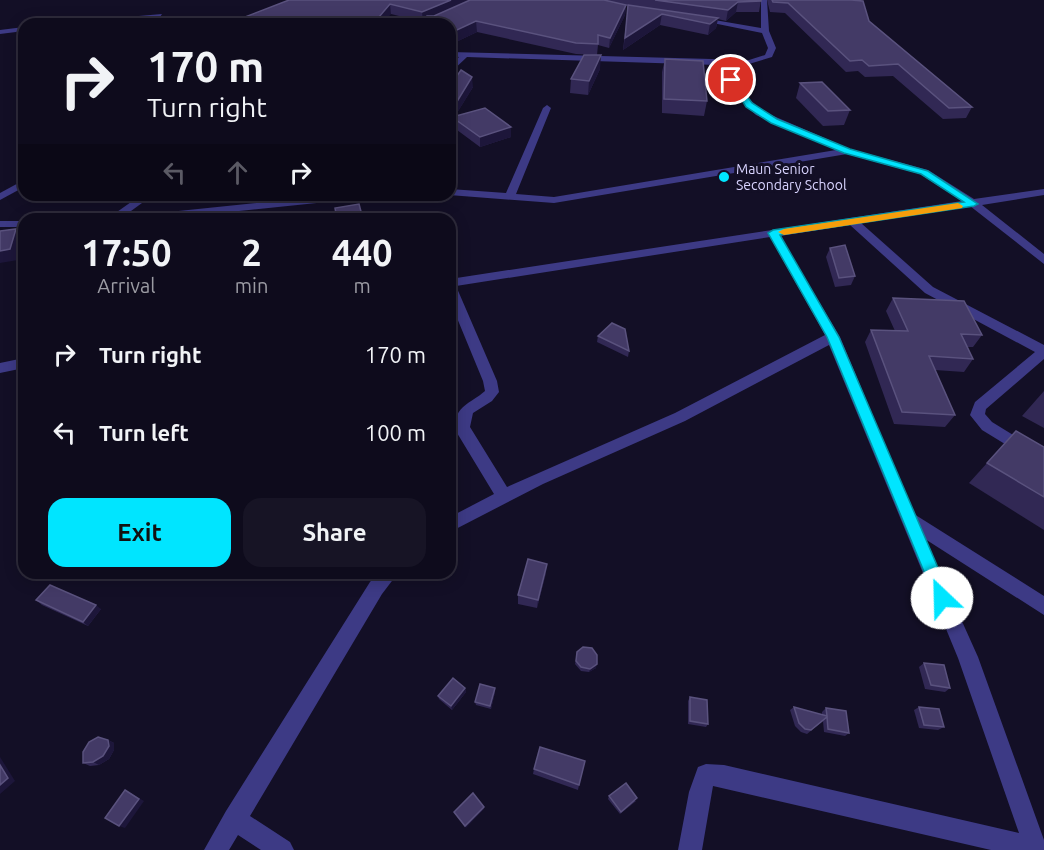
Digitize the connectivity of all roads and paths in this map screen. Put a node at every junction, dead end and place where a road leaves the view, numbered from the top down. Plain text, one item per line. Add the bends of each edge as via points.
1 (764, 0) edge
2 (160, 15) dead end
3 (685, 17) edge
4 (130, 18) edge
5 (18, 30) edge
6 (765, 31) junction
7 (0, 32) edge
8 (456, 55) edge
9 (464, 56) junction
10 (720, 63) junction
11 (456, 65) edge
12 (547, 108) dead end
13 (847, 151) junction
14 (18, 186) edge
15 (1044, 192) edge
16 (456, 193) edge
17 (0, 197) edge
18 (509, 198) junction
19 (139, 201) edge
20 (294, 201) edge
21 (974, 204) junction
22 (122, 213) edge
23 (185, 213) edge
24 (852, 222) junction
25 (0, 224) edge
26 (18, 224) edge
27 (773, 233) junction
28 (1044, 260) edge
29 (456, 284) edge
30 (456, 299) edge
31 (833, 337) junction
32 (1044, 351) edge
33 (18, 364) edge
34 (0, 368) edge
35 (1044, 462) edge
36 (504, 496) junction
37 (908, 519) junction
38 (456, 522) edge
39 (384, 579) edge
40 (1044, 606) edge
41 (234, 819) junction
42 (216, 850) edge
43 (282, 850) edge
44 (690, 850) edge
45 (1037, 850) edge

1 - 6 street
2 - 4 street
3 - 6 street
5 - 7 street
6 - 10 street via 772,48 768,57
8 - 9 street
9 - 10 street
9 - 11 street
10 - 13 street via 742,97 759,112
12 - 18 street
13 - 18 street via 554,200
13 - 21 street via 924,172
14 - 17 street
15 - 21 street
16 - 18 street
19 - 22 street
20 - 23 street
21 - 24 street
21 - 28 street
24 - 27 street
24 - 32 street via 930,290
25 - 26 street
27 - 29 street
27 - 31 street
30 - 36 street via 492,392 486,400 466,409 461,417 462,428
31 - 36 street via 680,417
31 - 37 street
32 - 35 street via 980,406 977,415 987,426
33 - 34 street
36 - 38 street
37 - 40 street
37 - 45 street via 968,657
39 - 41 street
41 - 42 street
41 - 43 street
44 - 45 street via 706,775 724,776

